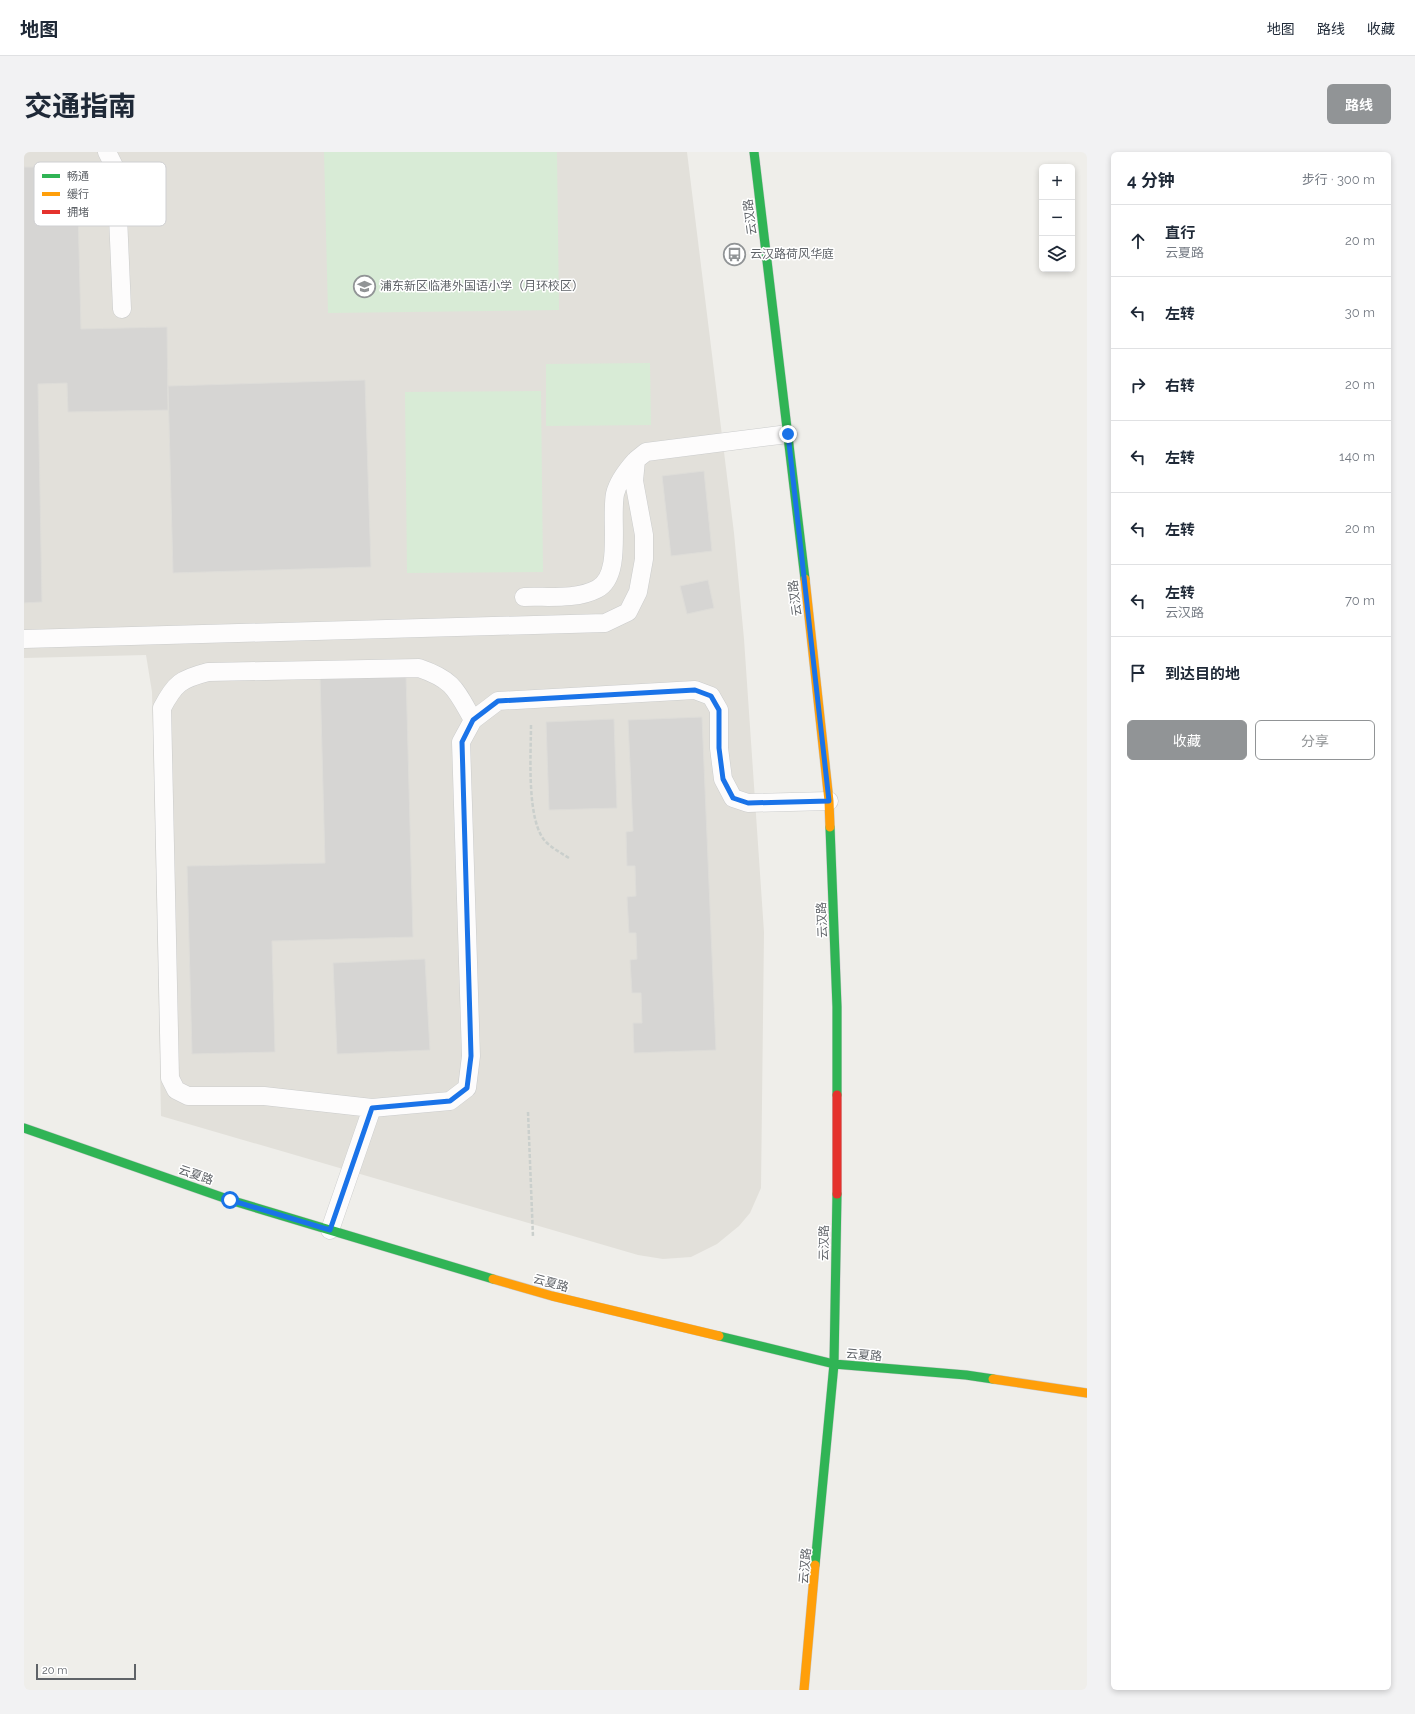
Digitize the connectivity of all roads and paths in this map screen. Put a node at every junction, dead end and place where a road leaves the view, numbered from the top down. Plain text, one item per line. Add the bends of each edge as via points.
1 (107, 152) edge
2 (754, 152) edge
3 (112, 162) edge
4 (118, 226) edge
5 (122, 309) dead end
6 (788, 434) junction
7 (636, 460) junction
8 (524, 597) dead end
9 (24, 639) edge
10 (530, 698) junction
11 (473, 720) junction
12 (829, 801) junction
13 (569, 858) dead end
14 (372, 1108) junction
15 (528, 1112) dead end
16 (24, 1128) edge
17 (330, 1230) junction
18 (533, 1237) dead end
19 (834, 1364) junction
20 (1087, 1393) edge
21 (804, 1690) edge

1 - 3 lane
2 - 6 street, 云汉路
4 - 5 lane
6 - 7 lane via 646,452
6 - 12 street, 云汉路
7 - 8 lane via 624,474 615,493 614,554 610,576 598,589 582,594
7 - 9 lane via 634,480 644,534 644,559 638,592 628,612 605,623
10 - 11 lane via 498,701
10 - 12 lane via 695,690 711,696 719,710 719,748 723,779 733,798 748,803
10 - 13 path via 533,807 536,826 546,842
11 - 14 lane via 462,742 471,1056 467,1088 450,1101
11 - 14 lane via 454,687 439,675 419,668 208,672 187,678 172,690 162,708 170,1078 176,1090 188,1096 264,1096
12 - 19 street, 云汉路 via 838,1007
14 - 17 lane
15 - 18 path
16 - 17 street, 云夏路 via 230,1200
17 - 19 street, 云夏路 via 552,1296
19 - 20 street, 云夏路 via 966,1375
19 - 21 street, 云汉路

